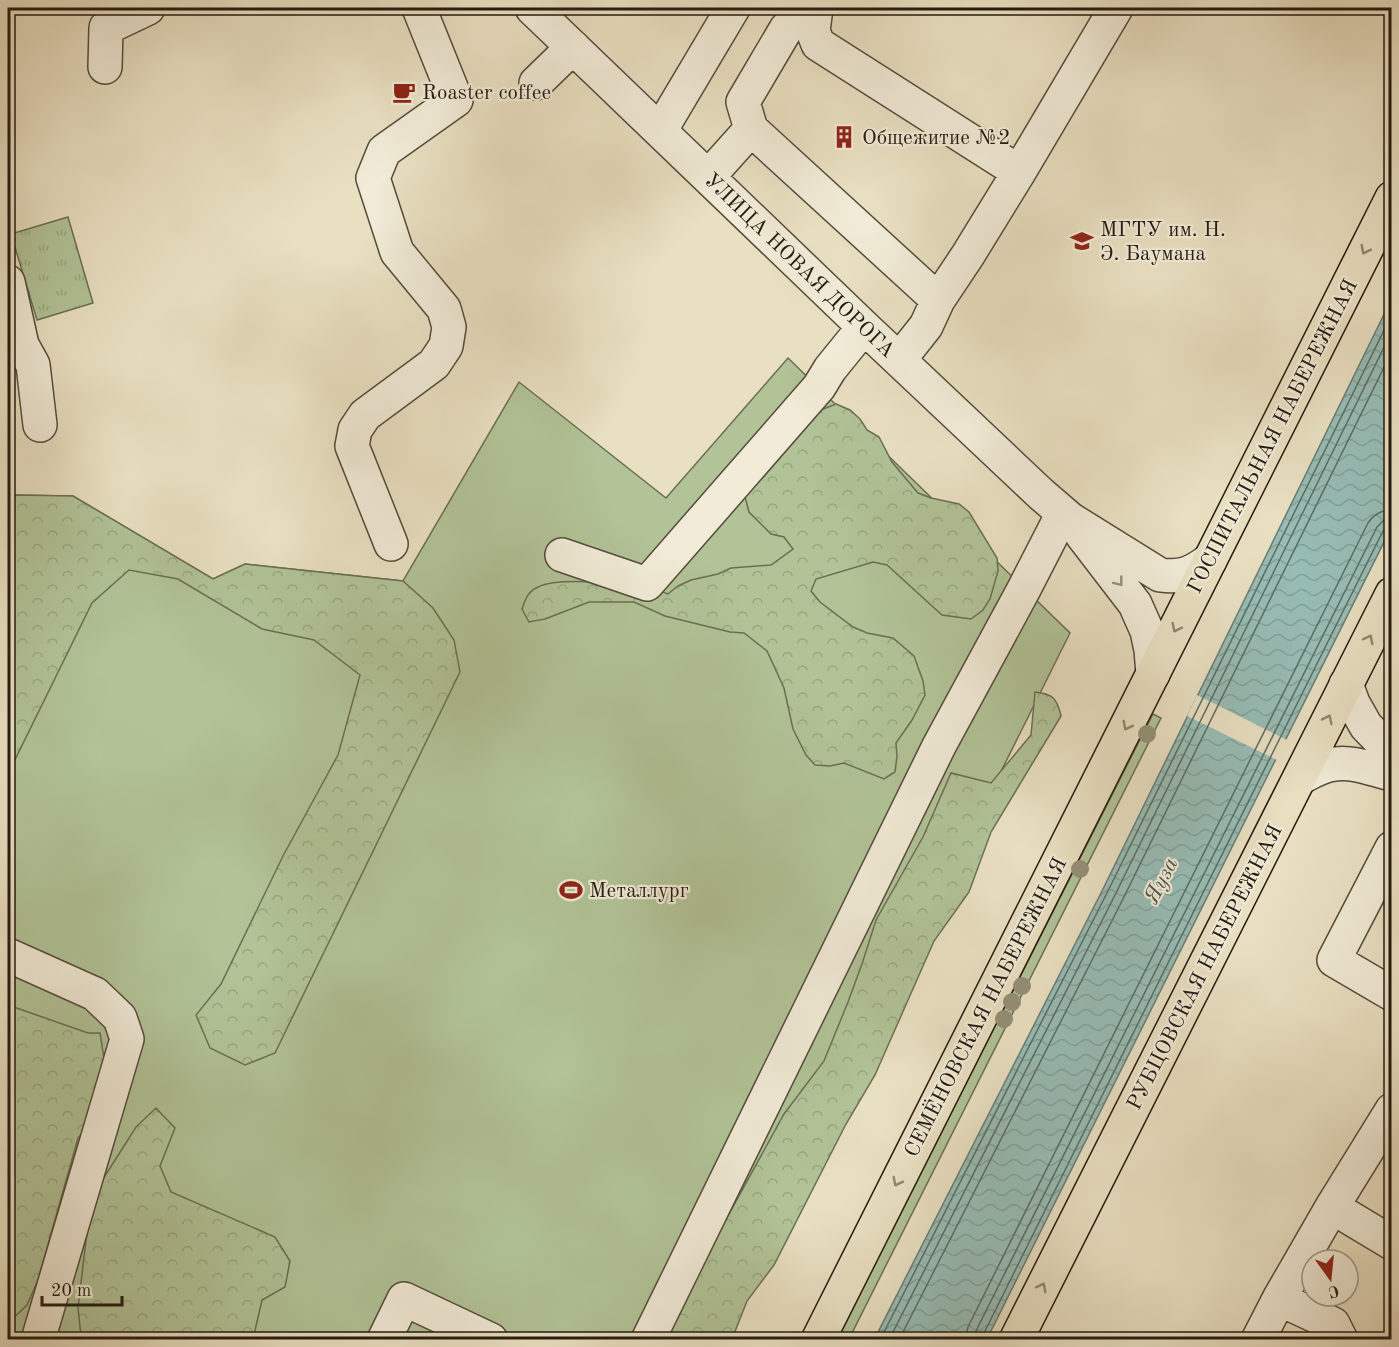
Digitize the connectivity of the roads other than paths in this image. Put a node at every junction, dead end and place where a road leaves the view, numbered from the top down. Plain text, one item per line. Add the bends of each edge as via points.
1 (148, 8) edge
2 (419, 8) edge
3 (532, 8) edge
4 (733, 8) edge
5 (807, 8) edge
6 (816, 8) edge
7 (1116, 8) edge
8 (573, 47) junction
9 (105, 67) dead end
10 (536, 83) dead end
11 (751, 129) junction
12 (660, 131) junction
13 (1019, 172) junction
14 (708, 177) junction
15 (1392, 198) edge
16 (8, 282) edge
17 (938, 300) junction
18 (864, 327) junction
19 (15, 348) edge
20 (899, 360) junction
21 (40, 425) dead end
22 (1066, 516) junction
23 (391, 544) dead end
24 (562, 555) dead end
25 (1210, 560) junction
26 (1392, 594) edge
27 (1153, 674) junction
28 (1346, 684) junction
29 (1392, 753) edge
30 (1392, 774) edge
31 (1300, 778) junction
32 (1392, 848) edge
33 (8, 955) edge
34 (1392, 994) edge
35 (1392, 1110) edge
36 (1332, 1207) junction
37 (1392, 1243) edge
38 (1279, 1299) junction
39 (38, 1340) edge
40 (384, 1340) edge
41 (491, 1340) edge
42 (648, 1340) edge
43 (818, 1340) edge
44 (1016, 1340) edge
45 (1258, 1340) edge
46 (1341, 1340) edge

1 - 9 street via 106,28
2 - 23 street via 456,100 384,151 373,178 397,252 444,309 449,327 446,346 434,364 366,415 355,430 352,446
3 - 8 street, УЛИЦА НОВАЯ ДОРОГА
4 - 12 street
5 - 11 street via 786,29 743,102
6 - 13 street via 813,31 818,44
7 - 13 street
8 - 10 street
8 - 12 street, УЛИЦА НОВАЯ ДОРОГА
11 - 14 street
11 - 17 street
12 - 14 street, УЛИЦА НОВАЯ ДОРОГА
13 - 17 street
14 - 18 street, УЛИЦА НОВАЯ ДОРОГА
15 -> 25 main road, ГОСПИТАЛЬНАЯ НАБЕРЕЖНАЯ
16 - 19 street
17 - 20 street via 926,326
18 - 20 street, УЛИЦА НОВАЯ ДОРОГА
18 - 24 street via 819,387 647,584
19 - 21 street via 33,365
20 - 22 street, УЛИЦА НОВАЯ ДОРОГА
22 - 25 street, УЛИЦА НОВАЯ ДОРОГА via 1160,575 1187,575
22 -> 27 street, УЛИЦА НОВАЯ ДОРОГА via 1135,604 1147,631
22 - 42 street via 939,746
25 -> 27 main road, ГОСПИТАЛЬНАЯ НАБЕРЕЖНАЯ
28 -> 26 main road, РУБЦОВСКАЯ НАБЕРЕЖНАЯ
27 -> 43 main road, СЕМЁНОВСКАЯ НАБЕРЕЖНАЯ
28 - 29 street via 1366,726
31 -> 28 main road, РУБЦОВСКАЯ НАБЕРЕЖНАЯ
30 - 31 street via 1335,764
44 -> 31 main road, РУБЦОВСКАЯ НАБЕРЕЖНАЯ
32 - 34 street via 1334,960
33 - 39 street via 95,994 120,1018 127,1039
35 - 36 street
36 - 37 street
36 - 38 street
38 - 45 street
38 - 46 street via 1333,1324
40 - 41 street via 404,1299

